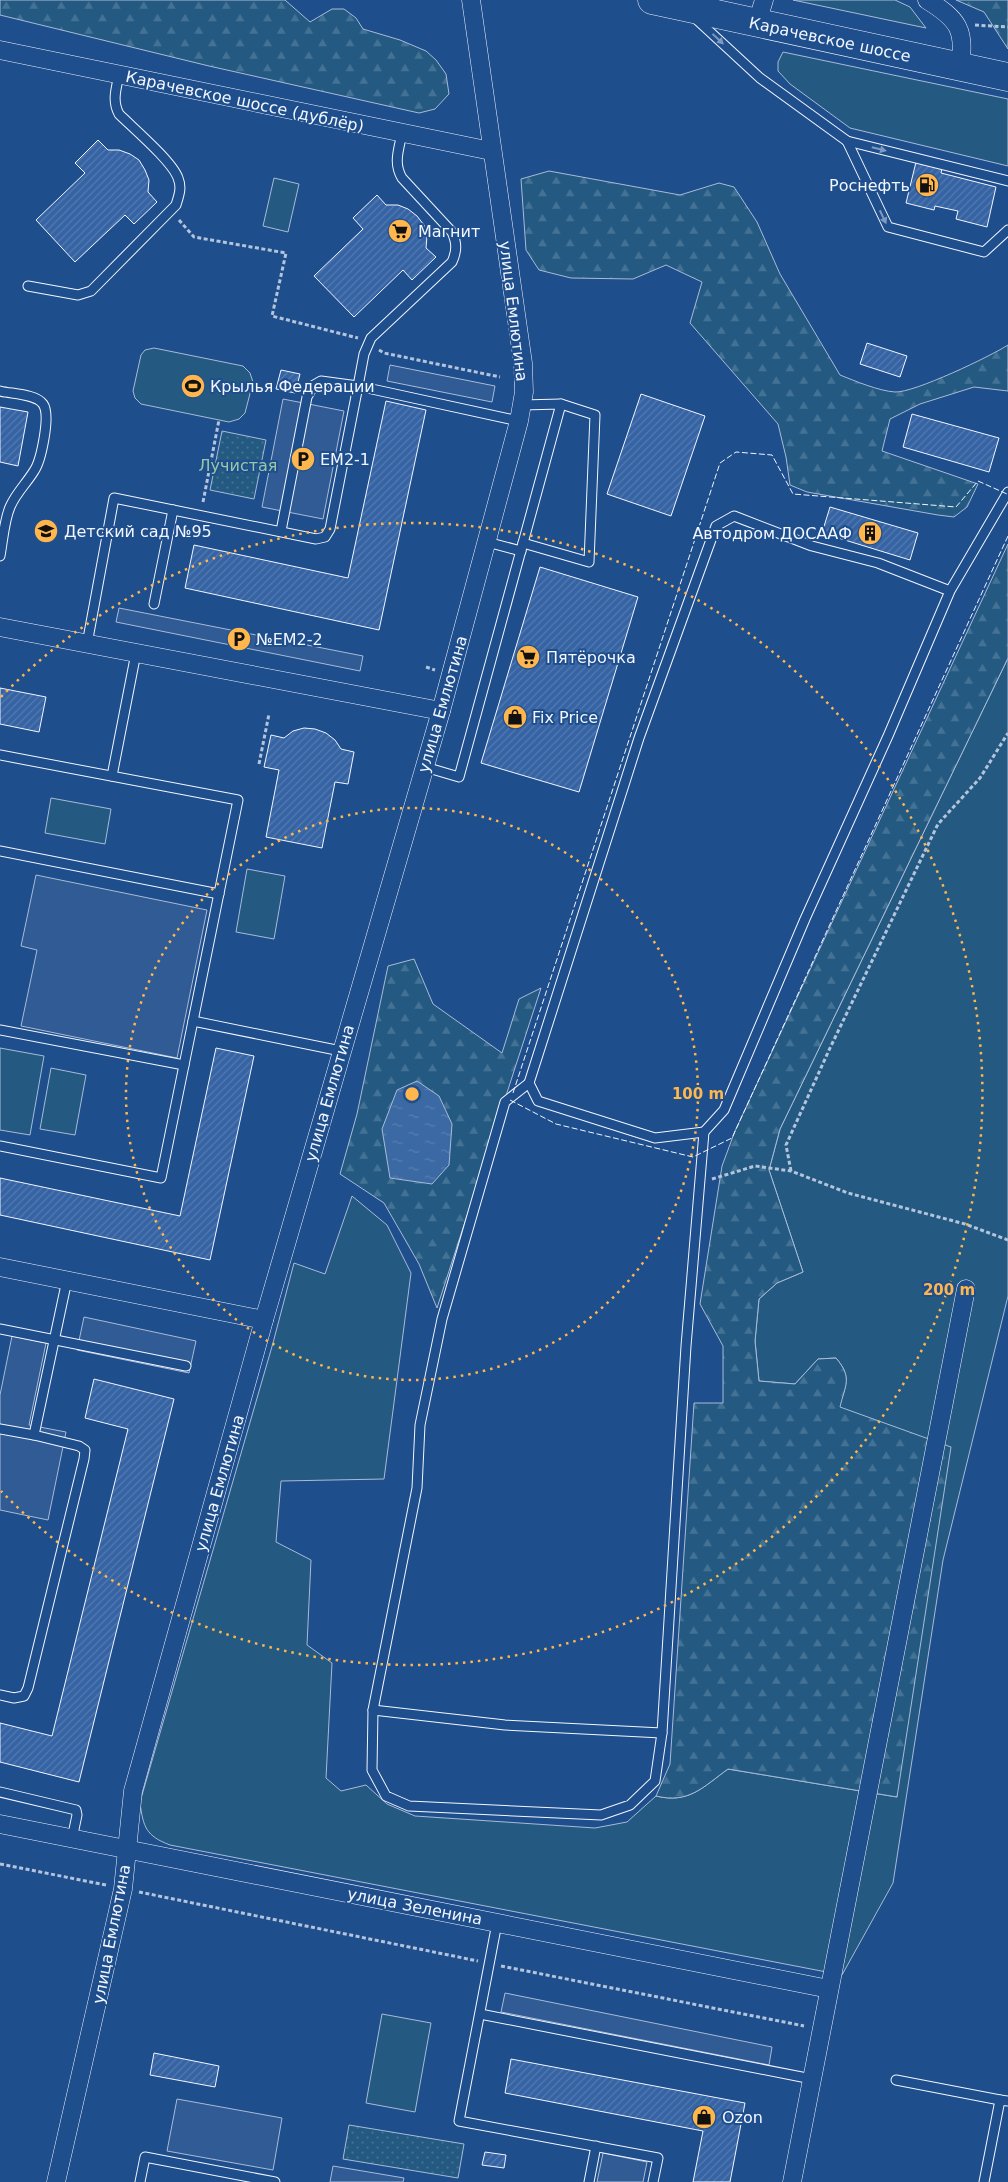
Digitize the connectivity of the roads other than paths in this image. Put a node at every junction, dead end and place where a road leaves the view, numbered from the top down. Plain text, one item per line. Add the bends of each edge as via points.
1 (470, 0) edge
2 (652, 0) edge
3 (927, 0) edge
4 (682, 6) junction
5 (760, 12) edge
6 (0, 50) edge
7 (960, 66) junction
8 (119, 75) junction
9 (1008, 76) edge
10 (402, 133) junction
11 (847, 141) junction
12 (491, 151) junction
13 (1008, 181) edge
14 (1008, 230) edge
15 (28, 286) dead end
16 (358, 386) junction
17 (0, 391) edge
18 (561, 404) junction
19 (521, 413) junction
20 (1008, 492) edge
21 (173, 510) junction
22 (281, 531) junction
23 (2, 532) edge
24 (488, 542) junction
25 (522, 547) junction
26 (0, 556) edge
27 (950, 590) junction
28 (154, 604) dead end
29 (0, 627) edge
30 (87, 644) junction
31 (136, 653) junction
32 (441, 711) junction
33 (0, 755) edge
34 (425, 768) junction
35 (112, 776) junction
36 (0, 852) edge
37 (219, 894) junction
38 (193, 1021) junction
39 (0, 1030) edge
40 (341, 1051) junction
41 (184, 1065) junction
42 (528, 1083) junction
43 (704, 1132) junction
44 (0, 1146) edge
45 (0, 1268) edge
46 (66, 1280) junction
47 (966, 1289) dead end
48 (264, 1320) junction
49 (0, 1329) edge
50 (54, 1339) junction
51 (186, 1366) dead end
52 (0, 1429) edge
53 (34, 1435) junction
54 (0, 1695) edge
55 (373, 1710) junction
56 (662, 1733) junction
57 (0, 1792) edge
58 (0, 1824) edge
59 (72, 1839) junction
60 (127, 1850) junction
61 (497, 1922) junction
62 (830, 1989) junction
63 (480, 2014) junction
64 (812, 2079) junction
65 (896, 2080) dead end
66 (1004, 2101) edge
67 (596, 2146) junction
68 (245, 2179) edge
69 (56, 2182) edge
70 (140, 2182) edge
71 (275, 2182) edge
72 (589, 2182) edge
73 (653, 2182) edge
74 (792, 2182) edge
75 (984, 2182) edge

1 - 12 street, улица Емлютина
2 - 4 highway, Карачевское шоссе
3 - 7 street via 957,23 963,44
4 - 5 highway, Карачевское шоссе
4 -> 11 lane via 760,78
5 - 7 highway, Карачевское шоссе
6 - 8 street, Карачевское шоссе (дублёр)
7 - 9 highway, Карачевское шоссе
8 - 10 street, Карачевское шоссе (дублёр)
8 - 15 lane via 114,102 119,114 174,169 180,192 176,205 91,291 78,295
10 - 12 street, Карачевское шоссе (дублёр)
10 - 16 lane via 396,164 398,171 452,232 456,241 455,256 368,343
11 -> 13 lane
11 -> 14 lane via 888,227 984,252
12 - 19 street, улица Емлютина via 523,363
16 - 19 lane
16 - 22 lane via 322,381 310,391
16 - 22 lane via 330,529 325,537 316,539
17 - 23 lane via 36,398 42,403 47,416 34,471 9,508
18 - 19 lane
18 - 25 lane
18 - 25 lane via 595,415 589,562
19 - 24 street, улица Емлютина
20 - 27 lane
21 - 22 lane
21 - 28 lane
21 - 30 lane via 114,498
23 - 26 lane
24 - 25 lane
24 - 32 street, улица Емлютина
25 - 34 lane via 459,777
27 - 42 lane via 878,564 812,546 734,516 716,526 639,738
27 - 43 lane via 724,1110
29 - 30 street
30 - 31 street
31 - 32 street
31 - 35 lane
32 - 34 street, улица Емлютина
33 - 35 lane
34 - 40 street, улица Емлютина
35 - 37 lane via 238,800
36 - 37 lane
37 - 38 lane
38 - 40 lane
38 - 41 lane
39 - 41 lane
40 - 48 street, улица Емлютина
41 - 44 lane via 161,1178
42 - 43 lane via 538,1101 655,1138
42 - 55 lane via 505,1102 442,1319 420,1426 417,1488
43 - 56 lane via 686,1346
45 - 46 street
46 - 48 street
46 - 50 lane
47 - 62 street
48 - 60 street, улица Емлютина via 133,1791
49 - 50 lane
50 - 51 lane
50 - 53 lane
52 - 53 lane
53 - 54 lane via 79,1446 85,1450 84,1458 28,1688 24,1696
55 - 56 lane via 505,1725
55 - 56 lane via 372,1770 386,1796 409,1806 601,1815 630,1805 655,1781
57 - 59 lane via 76,1810
58 - 59 street, улица Зеленина
59 - 60 street, улица Зеленина
60 - 61 street, улица Зеленина
60 - 69 street, улица Емлютина via 123,1889
61 - 62 street, улица Зеленина
61 - 63 lane
62 - 64 street
63 - 64 lane
63 - 67 lane via 459,2121
64 - 74 street
65 - 66 lane
66 - 75 lane
67 - 72 lane
67 - 73 lane via 658,2158
68 - 70 lane via 145,2156
68 - 71 lane

